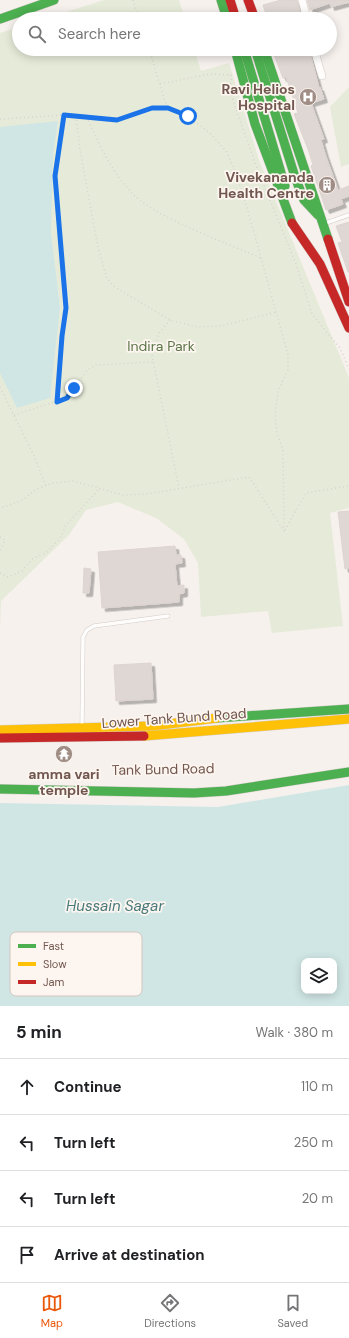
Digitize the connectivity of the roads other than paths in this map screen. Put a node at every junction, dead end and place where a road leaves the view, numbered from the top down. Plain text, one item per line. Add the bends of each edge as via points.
1 (54, 0) edge
2 (221, 0) edge
3 (230, 0) edge
4 (241, 0) edge
5 (248, 0) edge
6 (302, 0) edge
7 (20, 12) edge
8 (224, 12) edge
9 (234, 12) edge
10 (244, 12) edge
11 (252, 12) edge
12 (305, 12) edge
13 (12, 15) edge
14 (0, 19) edge
15 (237, 56) edge
16 (246, 56) edge
17 (258, 56) edge
18 (266, 56) edge
19 (316, 56) edge
20 (322, 76) dead end
21 (349, 215) edge
22 (290, 220) junction
23 (322, 221) junction
24 (349, 302) edge
25 (349, 328) edge
26 (168, 616) dead end
27 (349, 709) edge
28 (349, 719) edge
29 (82, 728) junction
30 (0, 730) edge
31 (0, 738) edge
32 (349, 764) edge
33 (349, 772) edge
34 (248, 778) dead end
35 (0, 782) edge
36 (222, 782) dead end
37 (0, 789) edge

1 - 7 main road
2 - 8 main road
3 - 9 main road
4 - 10 main road
5 - 11 main road
6 - 12 street
13 - 14 main road
15 - 22 main road via 254,124
16 - 22 main road via 290,201
17 - 23 main road via 297,183 304,200
18 - 23 main road
19 - 20 street
21 - 23 lane
22 - 25 main road via 320,264
23 - 24 main road
26 - 29 lane via 94,626 87,630 83,637
27 - 29 main road, Lower Tank Bund Road via 217,718 152,726
28 - 31 main road, Lower Tank Bund Road via 296,721 195,733 105,738
29 - 30 main road, Lower Tank Bund Road
32 - 34 main road
33 - 37 main road via 226,791 194,793
35 - 36 main road, Tank Bund Road via 194,785

